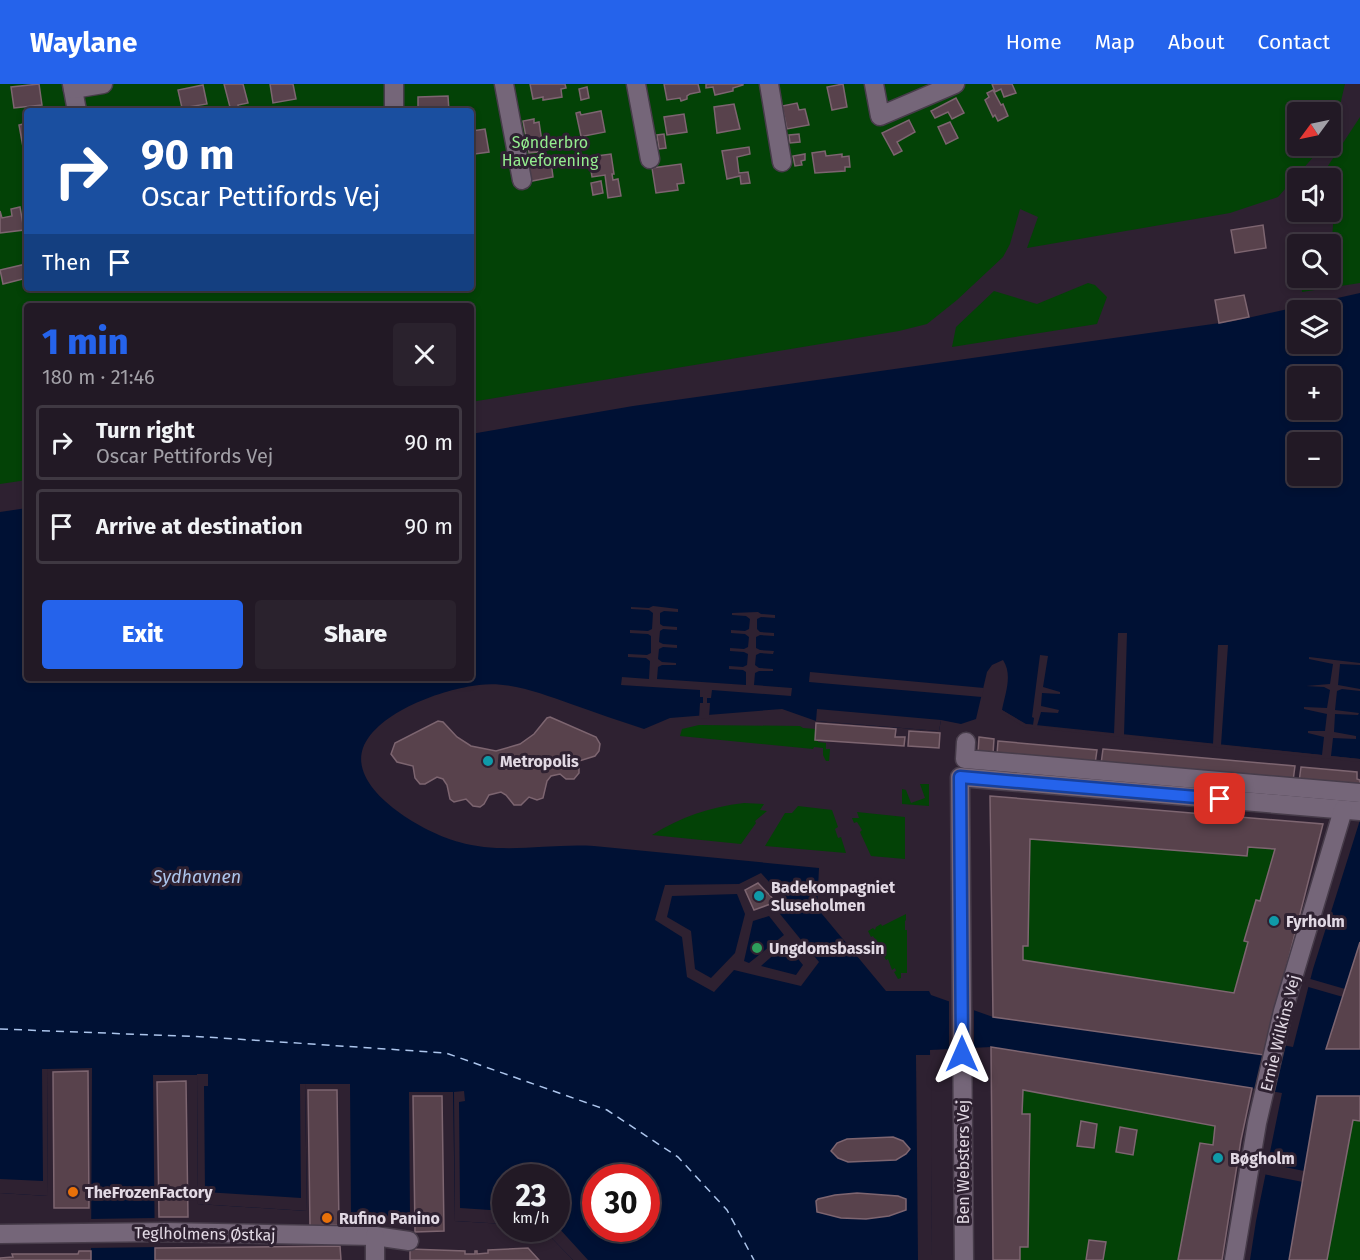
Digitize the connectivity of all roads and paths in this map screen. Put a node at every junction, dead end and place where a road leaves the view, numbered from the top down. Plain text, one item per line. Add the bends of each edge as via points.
1 (103, 84) edge
2 (394, 84) edge
3 (504, 84) edge
4 (636, 84) edge
5 (769, 84) edge
6 (874, 84) edge
7 (955, 84) edge
8 (73, 87) edge
9 (76, 108) edge
10 (394, 108) edge
11 (650, 159) dead end
12 (782, 162) dead end
13 (522, 180) dead end
14 (966, 742) dead end
15 (1360, 793) edge
16 (1353, 811) edge
17 (0, 1233) edge
18 (375, 1236) junction
19 (409, 1241) dead end
20 (375, 1260) edge
21 (964, 1260) edge
22 (1234, 1260) edge

1 - 8 street
2 - 10 street
3 - 13 street
4 - 11 street
5 - 12 street
6 - 7 street via 880,116
8 - 9 street
14 - 15 street via 965,759
16 - 21 street, Ben Websters Vej via 960,777
16 - 22 street, Ernie Wilkins Vej via 1283,1011 1257,1123
17 - 18 street, Teglholmens Østkaj
18 - 19 street, Teglholmens Østkaj
18 - 20 street

